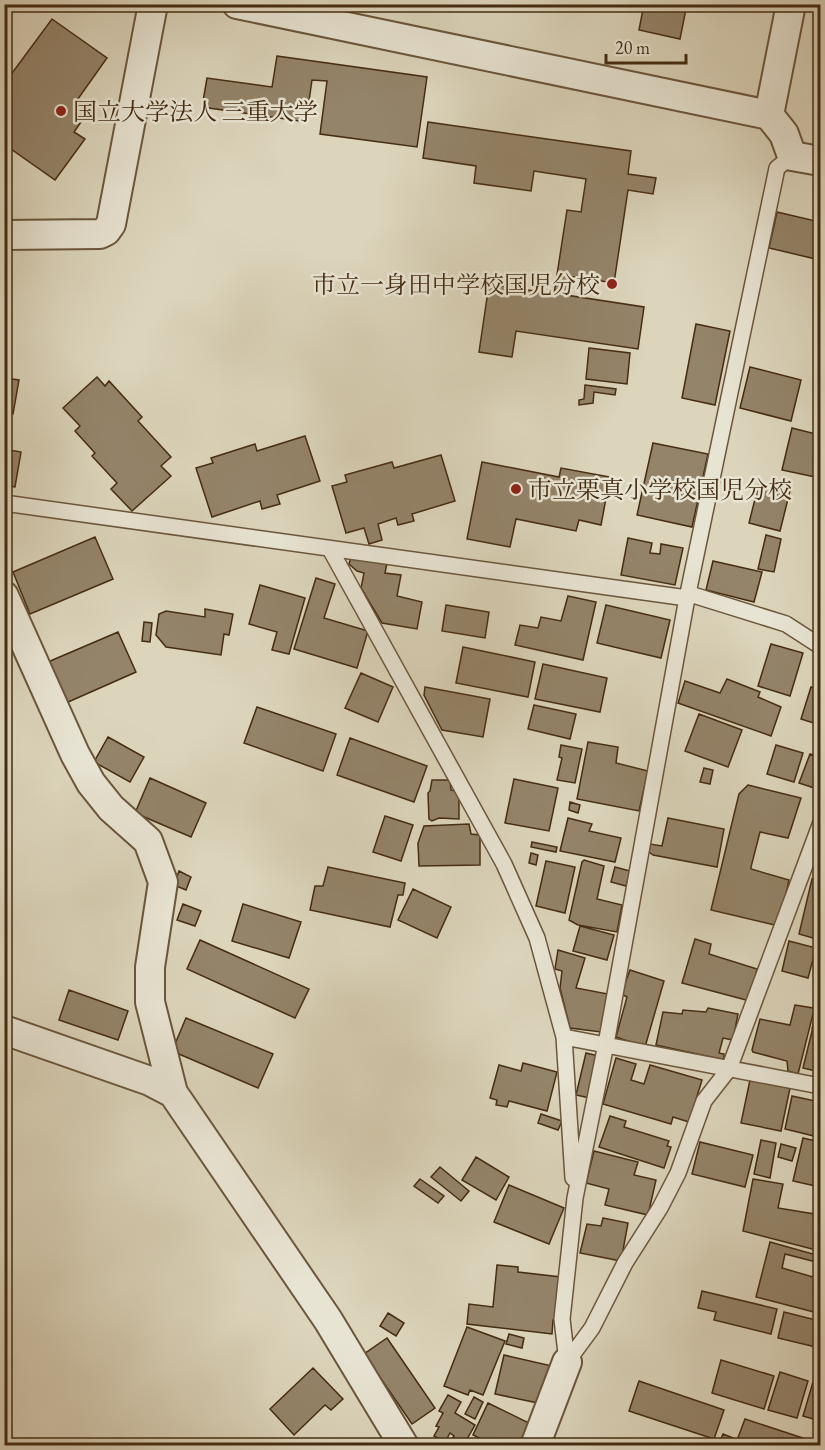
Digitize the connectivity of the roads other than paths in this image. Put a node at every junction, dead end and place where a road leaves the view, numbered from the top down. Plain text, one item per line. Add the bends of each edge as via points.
1 (153, 4) edge
2 (237, 4) edge
3 (791, 4) edge
4 (769, 115) junction
5 (792, 156) junction
6 (820, 161) edge
7 (4, 235) edge
8 (4, 503) edge
9 (330, 549) junction
10 (4, 596) edge
11 (687, 598) junction
12 (820, 646) edge
13 (820, 825) edge
14 (4, 1030) edge
15 (564, 1037) junction
16 (606, 1044) junction
17 (729, 1069) junction
18 (820, 1086) edge
19 (173, 1093) junction
20 (574, 1198) junction
21 (567, 1362) junction
22 (404, 1446) edge
23 (535, 1446) edge

1 - 7 street via 111,224 100,234
2 - 4 street
3 - 4 street
4 - 5 street via 784,134
5 - 6 street
5 - 11 lane via 777,168
8 - 9 lane
9 - 11 lane
9 - 15 lane via 504,864 537,938
10 - 19 street via 90,783 148,841 163,882 150,967 150,1002
11 - 12 lane via 693,595 786,624
11 - 16 lane
13 - 17 lane
14 - 19 street via 150,1081
15 - 16 lane
15 - 20 lane
16 - 17 lane
16 - 20 lane
17 - 18 lane
17 - 21 lane via 704,1101 678,1173 660,1208 625,1263 592,1328
19 - 22 street via 328,1320
20 - 21 lane via 562,1319
21 - 23 street

